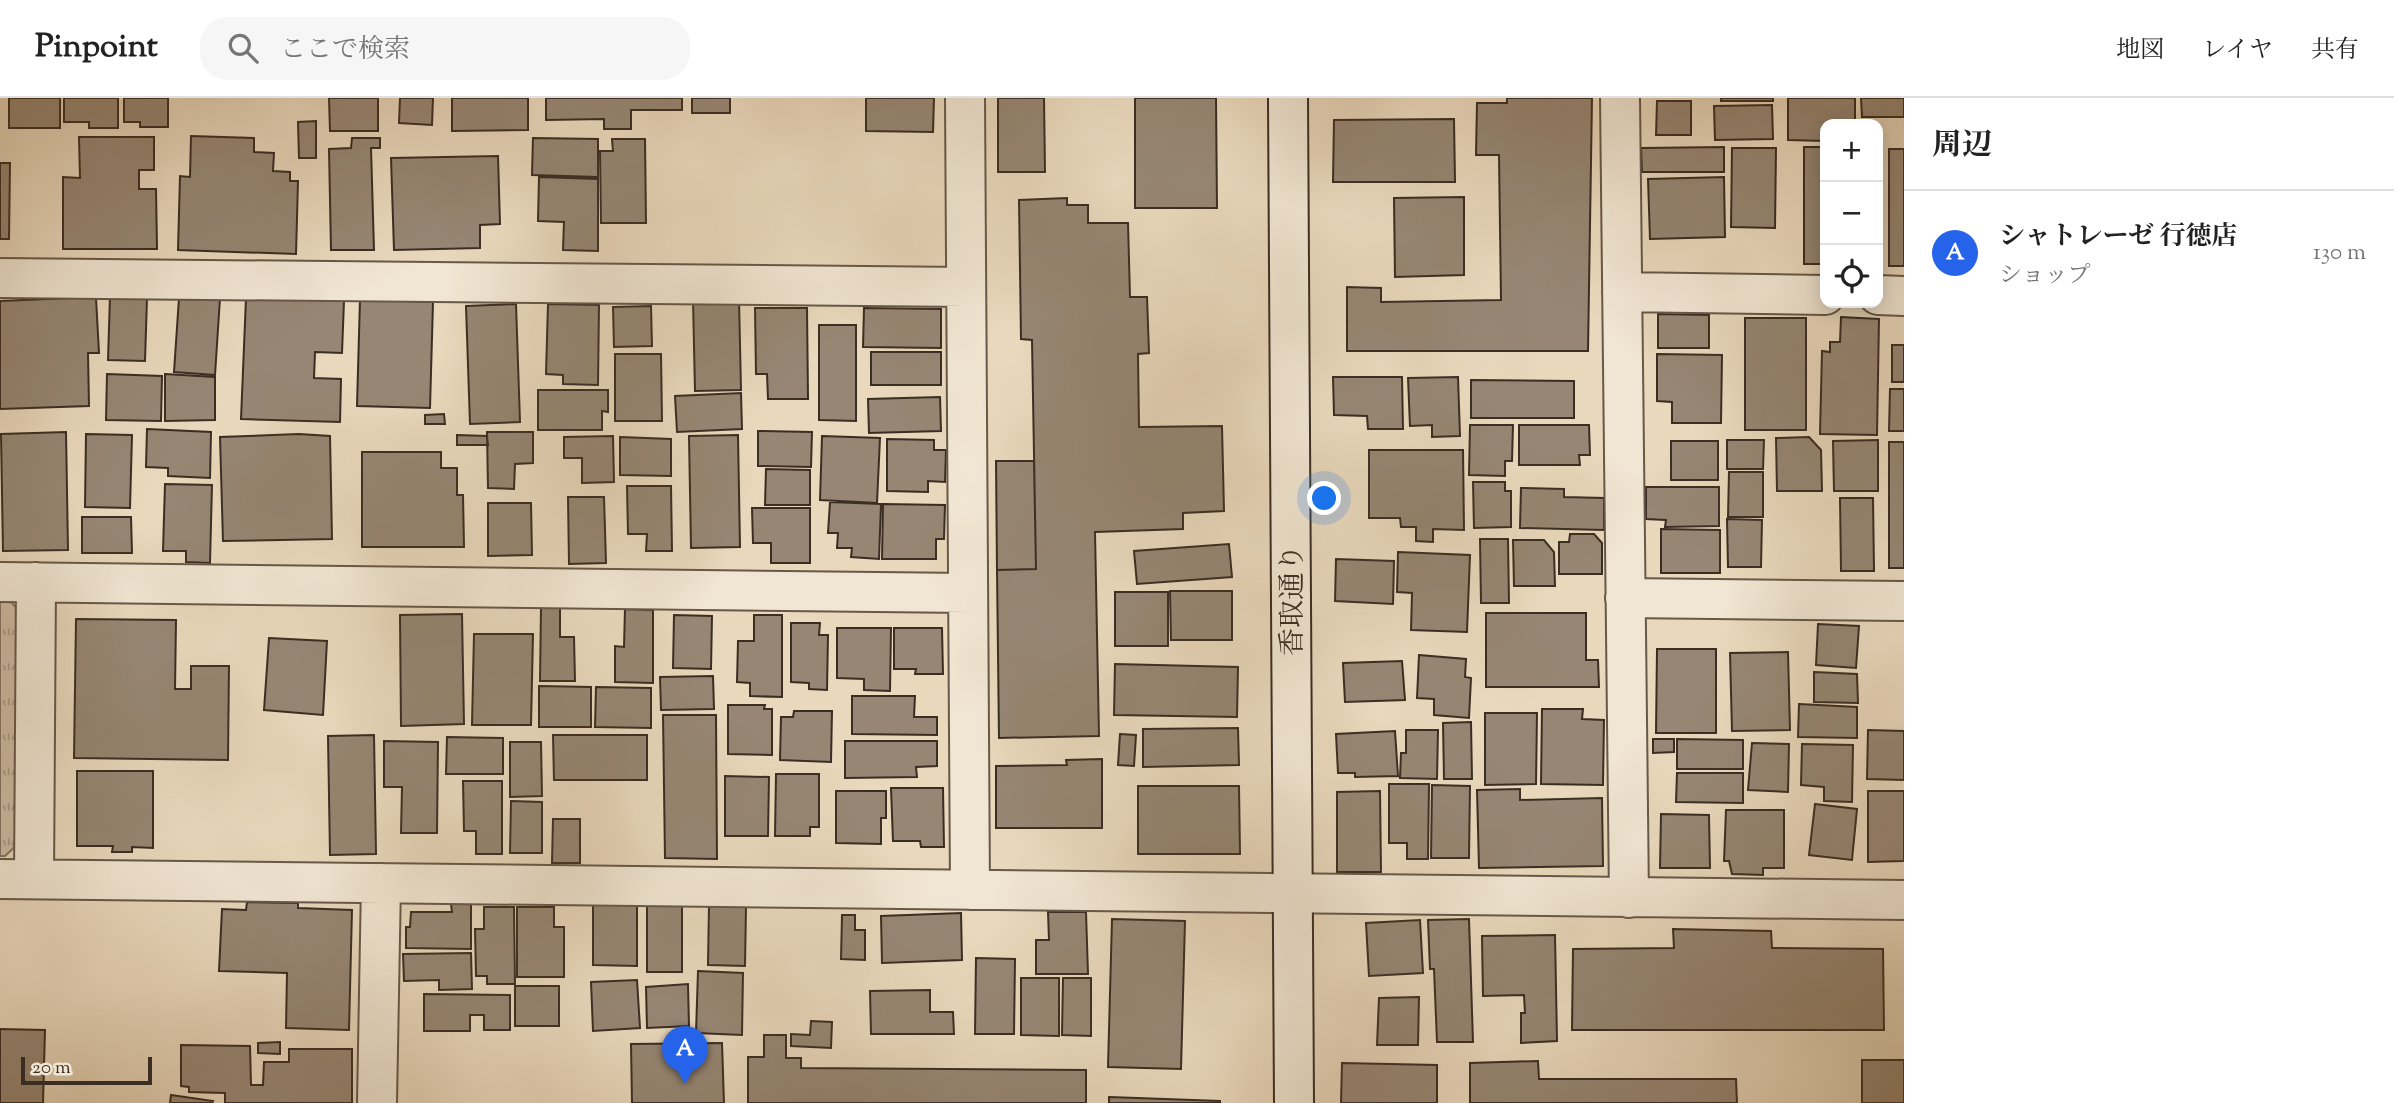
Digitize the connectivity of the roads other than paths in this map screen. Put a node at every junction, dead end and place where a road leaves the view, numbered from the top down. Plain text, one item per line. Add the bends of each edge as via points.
1 (965, 98) edge
2 (1288, 98) edge
3 (1620, 98) edge
4 (0, 278) edge
5 (966, 288) junction
6 (1622, 292) junction
7 (1820, 295) edge
8 (1883, 295) edge
9 (1904, 296) edge
10 (18, 582) edge
11 (968, 593) junction
12 (1625, 598) junction
13 (1904, 601) edge
14 (17, 879) edge
15 (381, 883) junction
16 (970, 890) junction
17 (1293, 894) junction
18 (1629, 898) junction
19 (1904, 900) edge
20 (377, 1103) edge
21 (1294, 1103) edge

1 - 5 street
2 - 17 street, 香取通り
3 - 6 street
4 - 5 street
5 - 11 street
6 - 7 street
6 - 12 street
8 - 9 street
10 - 11 street
10 - 14 street
11 - 16 street
12 - 13 street
12 - 18 street
14 - 15 street
15 - 16 street
15 - 20 street
16 - 17 street
17 - 18 street
17 - 21 street, 香取通り
18 - 19 street

